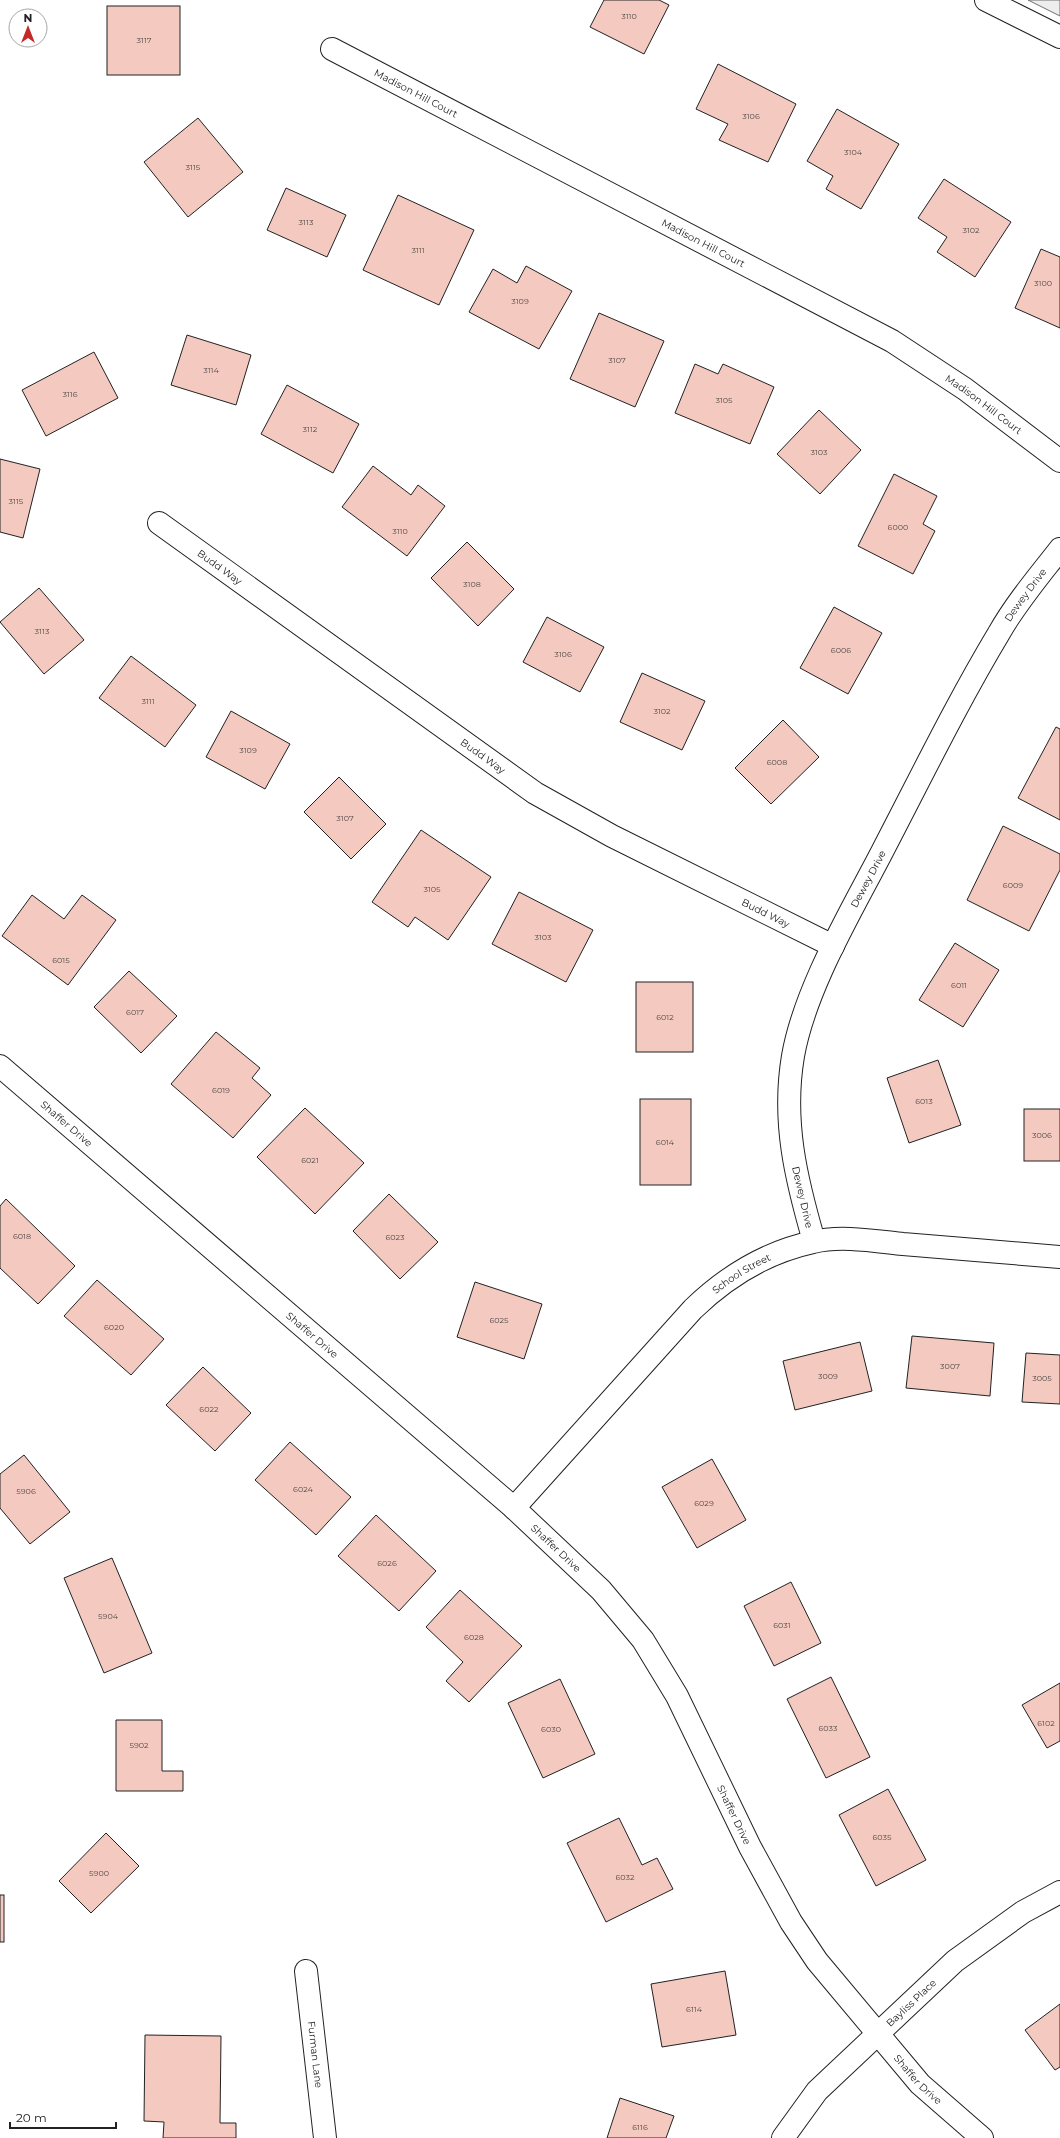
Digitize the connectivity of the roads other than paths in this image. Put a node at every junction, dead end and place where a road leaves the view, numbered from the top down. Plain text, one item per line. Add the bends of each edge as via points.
1 (986, 0) edge
2 (1060, 38) edge
3 (332, 49) dead end
4 (1060, 461) edge
5 (159, 524) dead end
6 (1060, 549) edge
7 (833, 946) junction
8 (0, 1066) edge
9 (814, 1241) junction
10 (1060, 1257) edge
11 (514, 1508) junction
12 (1060, 1892) edge
13 (306, 1972) dead end
14 (877, 2033) junction
15 (325, 2138) edge
16 (783, 2138) edge
17 (982, 2138) edge

1 - 2 street
3 - 4 street, Madison Hill Court via 892,341 965,390
5 - 7 street, Budd Way via 536,793 612,836
6 - 7 street, Dewey Drive via 999,632
7 - 9 street, Dewey Drive via 803,1018 793,1056 789,1092 789,1135
8 - 11 street, Shaffer Drive
9 - 10 street, School Street via 853,1240
9 - 11 street, School Street via 774,1254 745,1268 710,1292 687,1314
11 - 14 street, Shaffer Drive via 601,1590 643,1640 677,1696 750,1847 791,1922 817,1961
12 - 14 street, Bayliss Place via 1023,1912 955,1961
13 - 15 street, Furman Lane
14 - 16 street, Bayliss Place via 817,2091
14 - 17 street, Shaffer Drive via 920,2084

